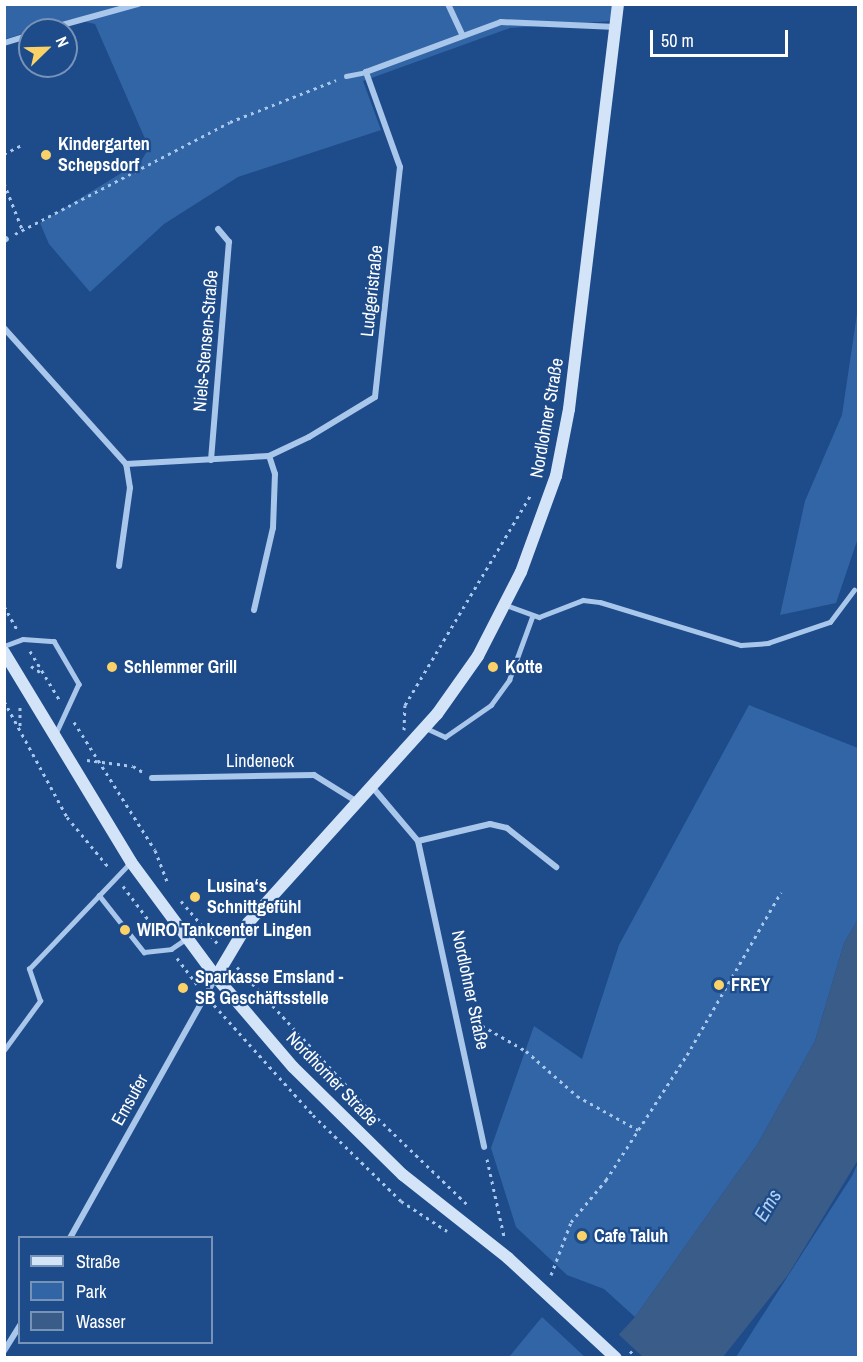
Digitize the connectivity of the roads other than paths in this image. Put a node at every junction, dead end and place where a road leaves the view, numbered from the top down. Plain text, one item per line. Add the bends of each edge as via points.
1 (138, 4) edge
2 (448, 4) edge
3 (618, 4) edge
4 (78, 21) edge
5 (616, 27) junction
6 (462, 34) junction
7 (366, 72) junction
8 (346, 75) road end
9 (218, 229) dead end
10 (4, 328) edge
11 (269, 456) junction
12 (211, 460) junction
13 (126, 464) junction
14 (118, 566) dead end
15 (854, 590) dead end
16 (506, 605) junction
17 (254, 610) dead end
18 (532, 617) junction
19 (4, 646) edge
20 (4, 651) edge
21 (426, 728) junction
22 (56, 734) junction
23 (152, 778) road end
24 (374, 789) junction
25 (359, 804) junction
26 (418, 841) junction
27 (131, 862) junction
28 (556, 867) dead end
29 (99, 895) junction
30 (186, 939) junction
31 (216, 977) junction
32 (4, 1050) edge
33 (484, 1147) road end
34 (71, 1236) edge
35 (18, 1328) edge
36 (4, 1351) edge
37 (616, 1358) edge

1 - 4 street
2 - 6 street
3 - 5 street, Nordlohner Straße
5 - 6 street via 501,22
5 - 16 street, Nordlohner Straße via 585,297 556,476
6 - 7 street
7 - 8 lane
7 - 11 street, Ludgeristraße via 400,167 375,397
9 - 12 street, Niels-Stensen-Straße via 229,242
10 - 13 street
11 - 12 street, Ludgeristraße
11 - 17 street via 275,474 273,528
12 - 13 street, Ludgeristraße
13 - 14 street via 130,488
15 - 18 lane via 830,622 768,643 741,645 583,600
16 - 18 lane
16 - 21 street, Nordlohner Straße
18 - 21 lane via 509,680 491,705 445,737
19 - 22 lane via 23,639 54,641 79,684
20 - 22 street, Nordhorner Straße
21 - 24 street, Nordlohner Straße
22 - 27 street, Nordhorner Straße
23 - 25 street, Lindeneck via 314,775
24 - 25 street, Nordlohner Straße
24 - 26 street, Nordlohner Straße
25 - 31 street, Nordlohner Straße via 248,923
26 - 28 street via 498,826
26 - 33 street, Nordlohner Straße
27 - 29 lane
27 - 30 street, Nordhorner Straße
29 - 30 lane via 144,952 171,949
29 - 32 lane via 29,969 40,1000
30 - 31 street, Nordhorner Straße
31 - 34 street, Emsufer
31 - 37 street, Nordhorner Straße via 293,1067 403,1175 556,1302
35 - 36 street

